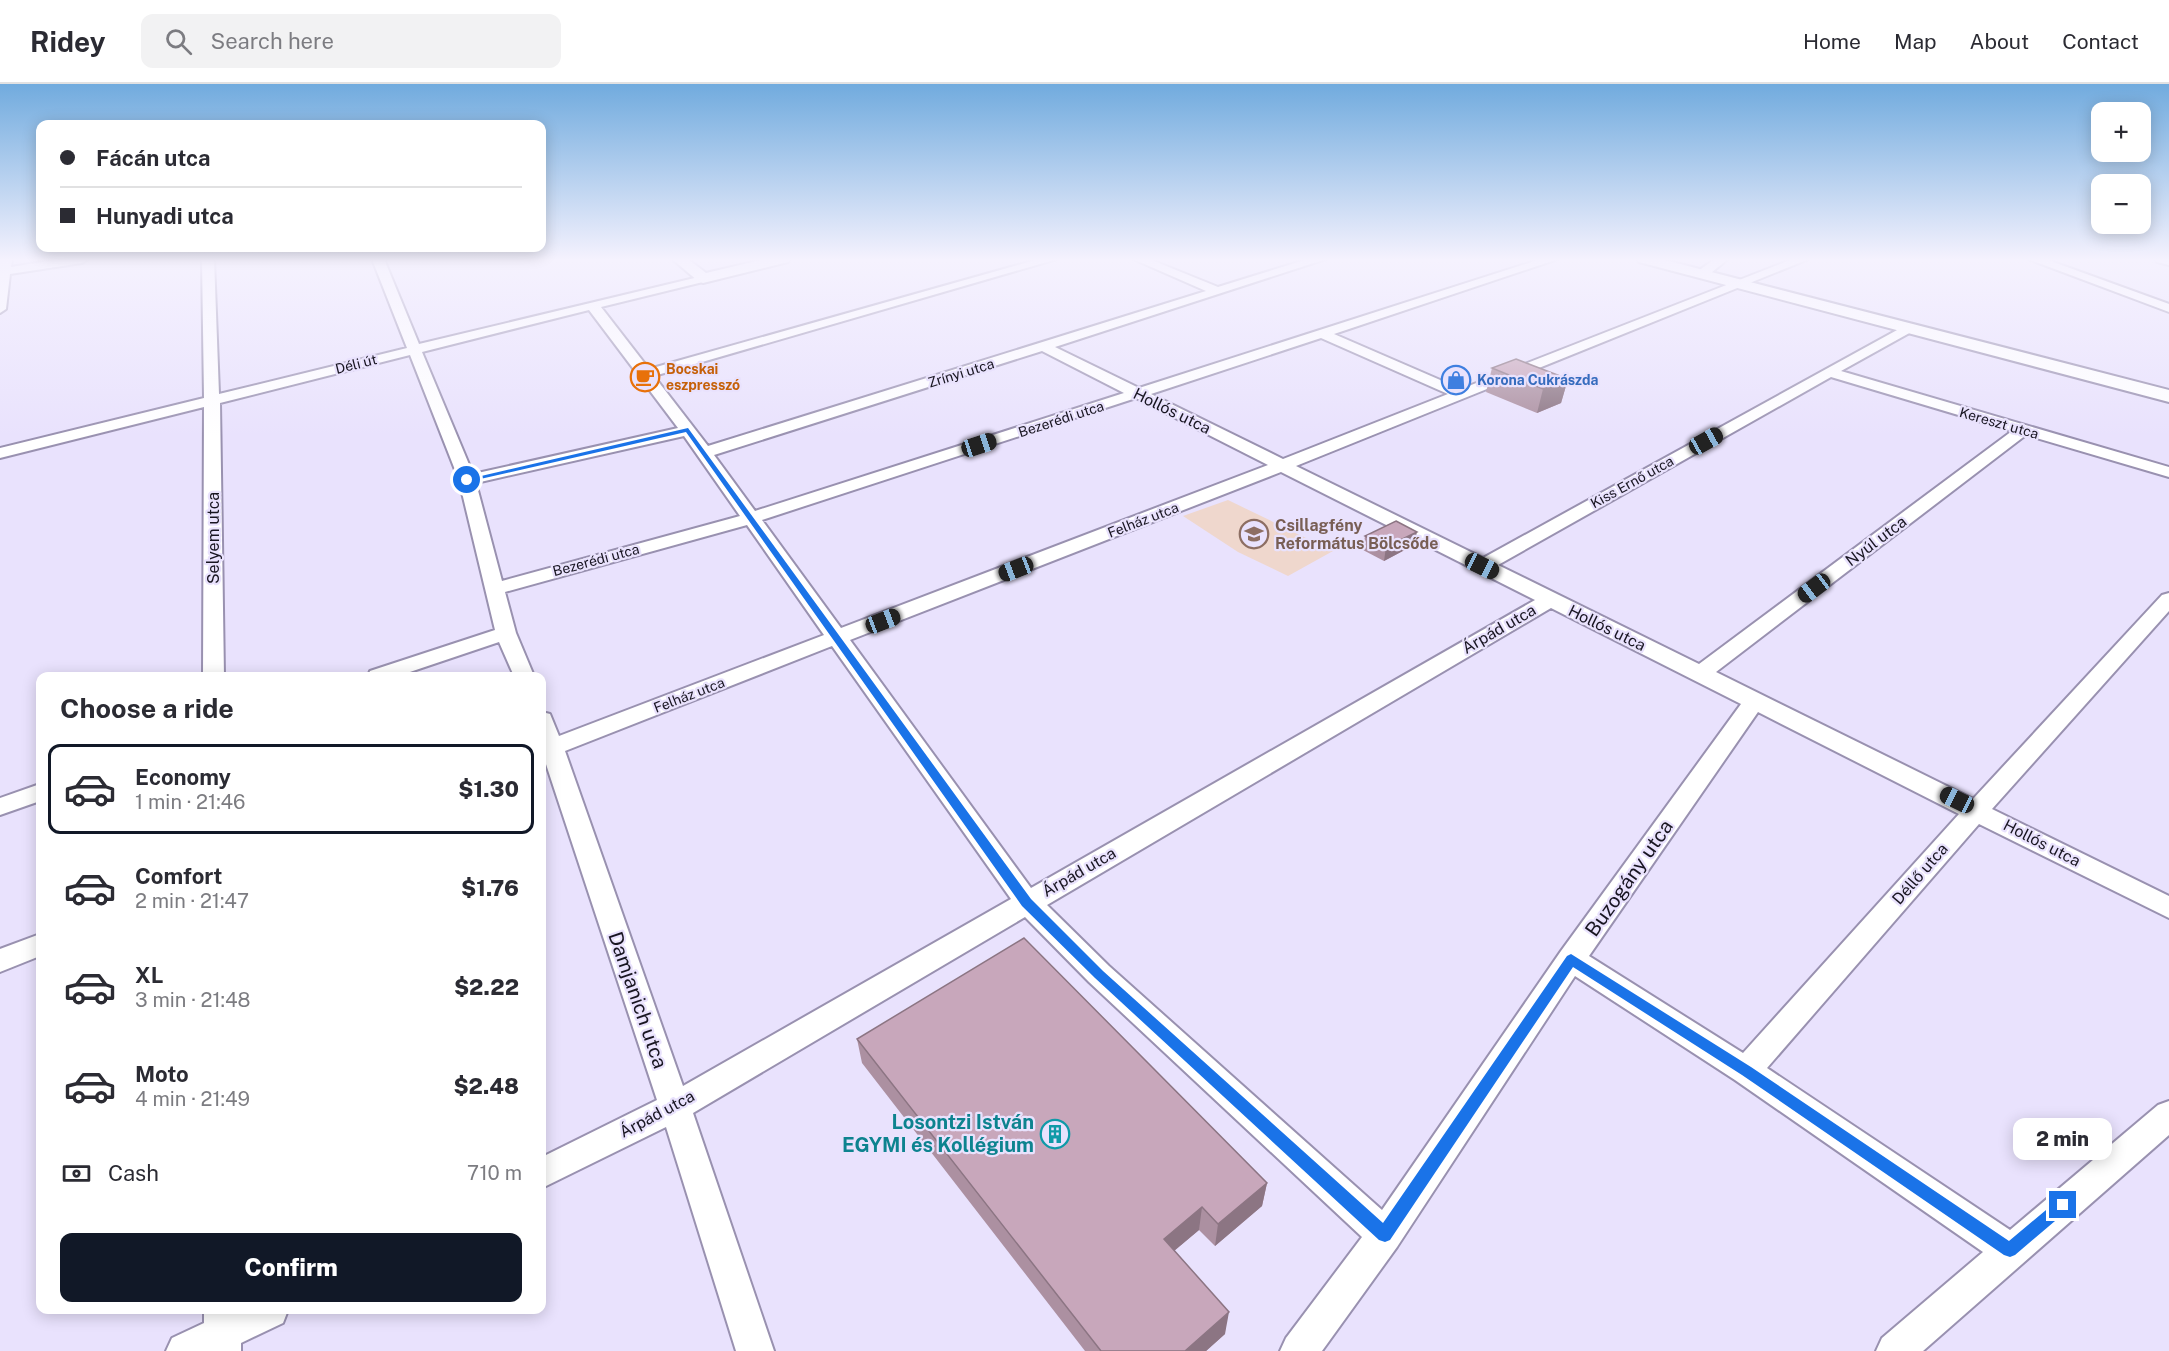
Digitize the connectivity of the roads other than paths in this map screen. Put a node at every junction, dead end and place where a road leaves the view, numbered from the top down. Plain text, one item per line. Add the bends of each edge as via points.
1 (210, 318) edge
2 (401, 318) edge
3 (540, 318) edge
4 (602, 318) edge
5 (843, 318) edge
6 (1134, 318) edge
7 (1371, 318) edge
8 (1654, 318) edge
9 (1871, 318) edge
10 (1908, 328) junction
11 (1322, 334) junction
12 (1045, 347) junction
13 (414, 350) junction
14 (1829, 372) junction
15 (647, 374) junction
16 (1138, 394) junction
17 (1459, 394) junction
18 (2169, 396) edge
19 (212, 400) junction
20 (688, 430) junction
21 (2023, 430) junction
22 (0, 453) edge
23 (704, 453) junction
24 (1283, 465) junction
25 (2169, 472) edge
26 (467, 480) junction
27 (752, 518) junction
28 (1482, 566) junction
29 (497, 588) junction
30 (2169, 599) edge
31 (1550, 600) junction
32 (506, 633) junction
33 (838, 638) junction
34 (213, 672) edge
35 (390, 672) edge
36 (522, 672) edge
37 (1700, 674) junction
38 (1754, 702) junction
39 (547, 748) edge
40 (36, 794) edge
41 (0, 807) edge
42 (1977, 810) junction
43 (1027, 903) junction
44 (2169, 908) edge
45 (36, 947) edge
46 (1571, 959) junction
47 (0, 961) edge
48 (1746, 1071) junction
49 (675, 1107) junction
50 (2169, 1115) edge
51 (546, 1171) edge
52 (1385, 1234) junction
53 (2010, 1250) junction
54 (261, 1314) edge
55 (222, 1331) edge
56 (185, 1351) edge
57 (755, 1351) edge
58 (1299, 1351) edge
59 (1894, 1351) edge

1 - 19 street, Selyem utca
2 - 13 street
3 - 13 street, Déli út
4 - 15 street
5 - 15 street
6 - 12 street, Zrínyi utca
7 - 11 street, Bezerédi utca
8 - 17 street, Felház utca
9 - 10 main road
10 - 14 street, Kiss Ernő utca
10 - 18 main road
11 - 16 street, Bezerédi utca
11 - 17 street
12 - 16 street, Hollós utca
12 - 23 street, Zrínyi utca
13 - 19 street, Déli út
13 - 26 street
14 - 21 street, Kereszt utca
14 - 28 street, Kiss Ernő utca
15 - 20 street
16 - 24 street, Hollós utca
16 - 27 street, Bezerédi utca
17 - 24 street, Felház utca
19 - 22 street, Déli út
19 - 34 street, Selyem utca
20 - 23 street
20 - 26 street
21 - 25 street, Kereszt utca
21 - 37 street, Nyúl utca
23 - 27 street
24 - 28 street, Hollós utca
24 - 33 street, Felház utca
26 - 29 street
27 - 29 street, Bezerédi utca
27 - 33 street
28 - 31 street, Hollós utca
29 - 32 street
30 - 42 street, Déllő utca
31 - 37 street, Hollós utca
31 - 43 street, Árpád utca
32 - 35 street
32 - 36 street
33 - 39 street, Felház utca
33 - 43 street
37 - 38 street, Hollós utca
38 - 42 street, Hollós utca
38 - 46 street, Buzogány utca
39 - 49 street, Damjanich utca
40 - 41 street
42 - 44 street, Hollós utca
42 - 48 street, Déllő utca
43 - 49 street, Árpád utca
43 - 52 street via 1099,974
45 - 47 street
46 - 48 street
46 - 52 street, Buzogány utca
48 - 53 street
49 - 51 street, Árpád utca
49 - 57 street, Damjanich utca
50 - 53 street
52 - 58 street, Buzogány utca
53 - 59 street
54 - 55 street
55 - 56 street

